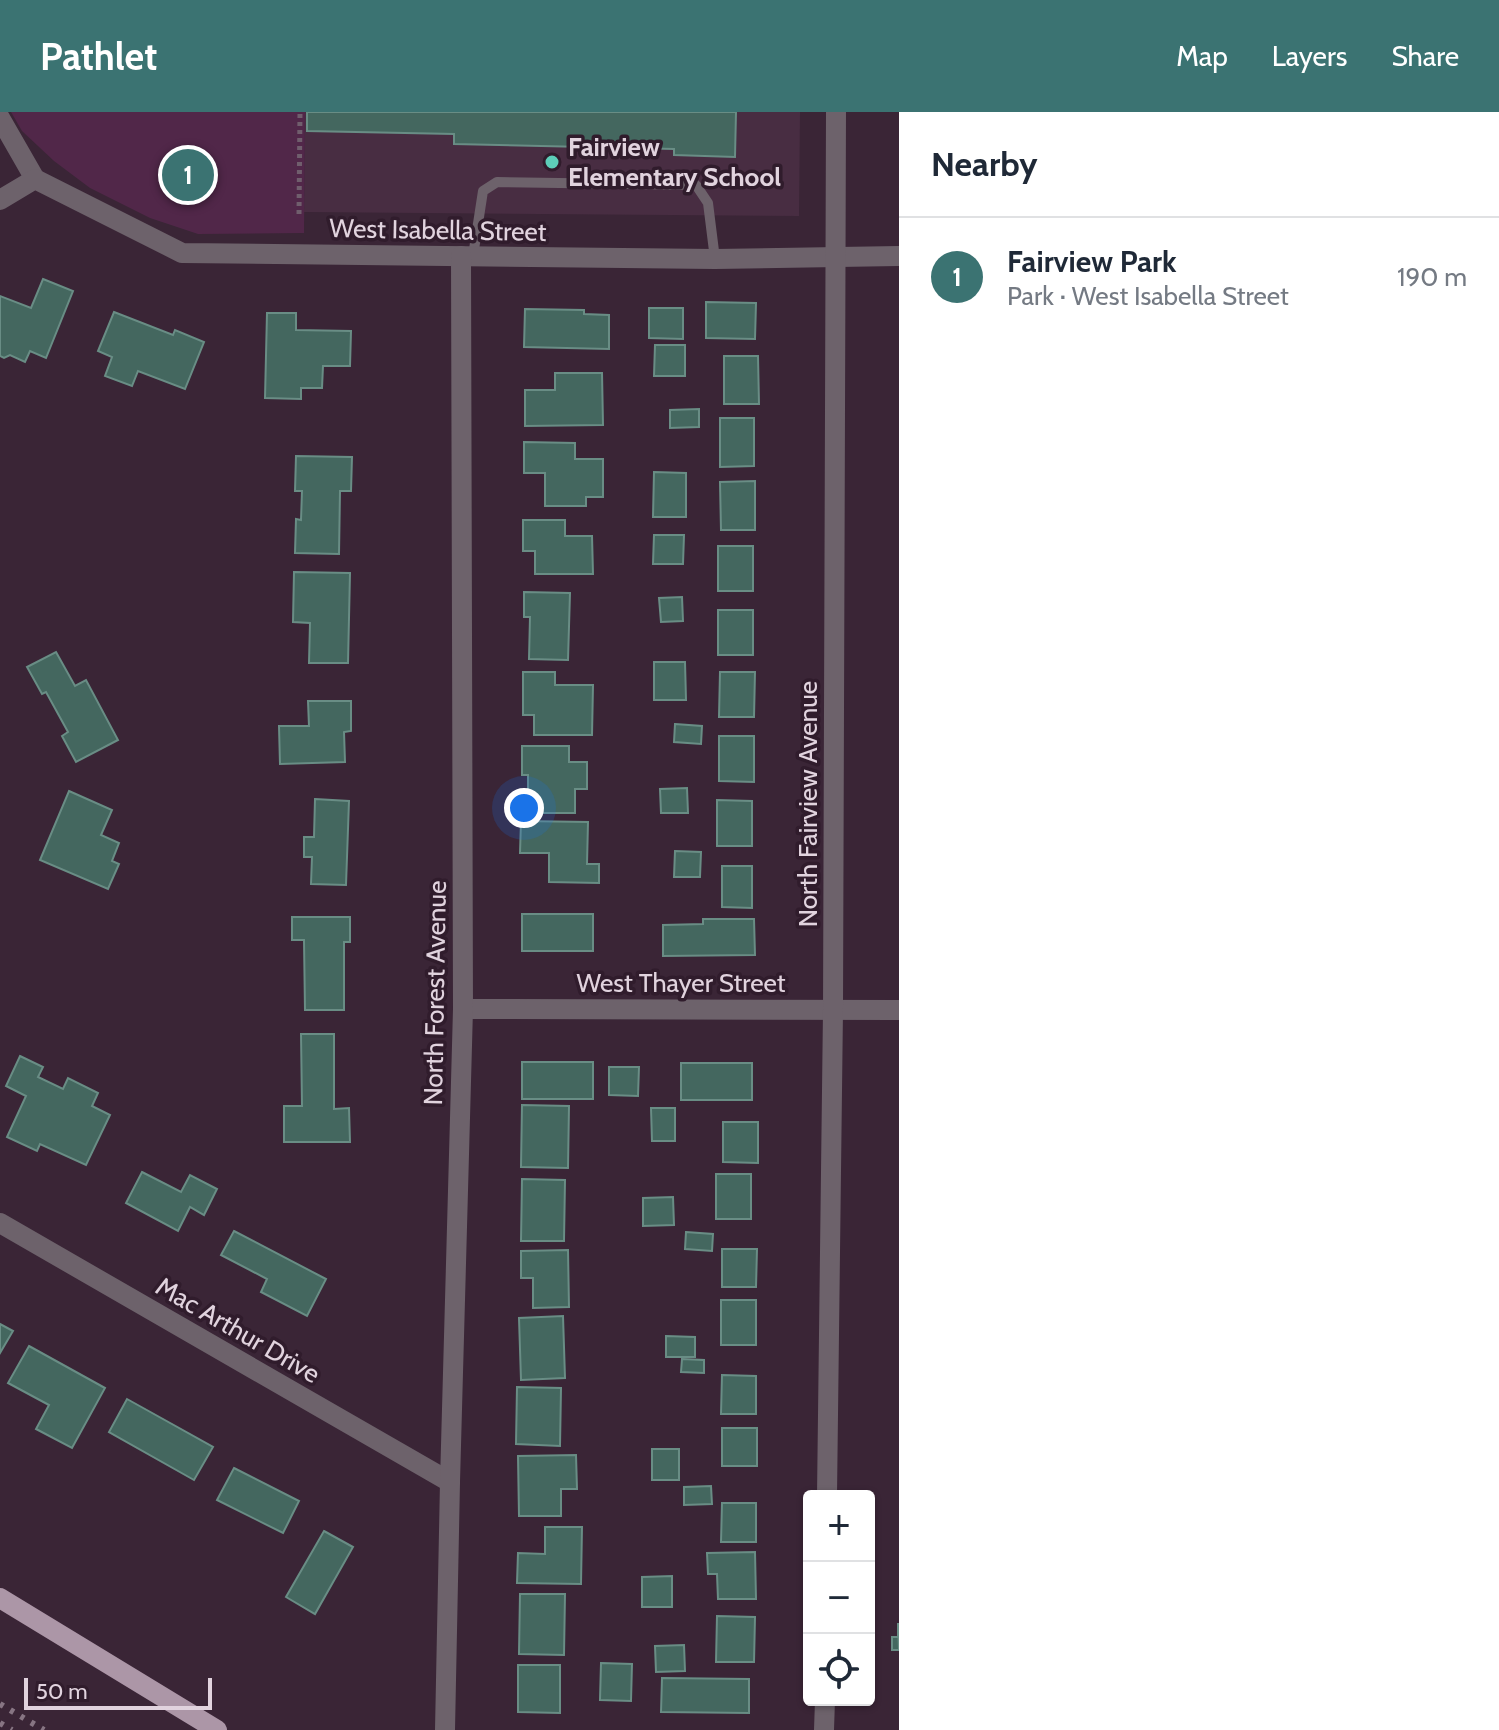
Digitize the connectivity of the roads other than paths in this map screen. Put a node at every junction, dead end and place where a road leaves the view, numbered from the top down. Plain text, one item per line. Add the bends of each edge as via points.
1 (836, 112) edge
2 (0, 118) edge
3 (35, 179) junction
4 (0, 200) edge
5 (467, 256) junction
6 (835, 256) junction
7 (899, 256) edge
8 (715, 259) junction
9 (463, 1009) junction
10 (833, 1010) junction
11 (899, 1010) edge
12 (0, 1223) edge
13 (450, 1482) junction
14 (827, 1490) edge
15 (0, 1598) edge
16 (825, 1706) edge
17 (217, 1730) edge
18 (445, 1730) edge
19 (824, 1730) edge

1 - 6 street, North Fairview Avenue
2 - 3 street
3 - 4 street
3 - 5 street, West Isabella Street via 182,253
5 - 8 street, West Isabella Street
5 - 8 lane via 483,191 497,182 696,185 708,203
5 - 9 street, North Forest Avenue
6 - 7 street, West Isabella Street
6 - 8 street, West Isabella Street
6 - 10 street, North Fairview Avenue
9 - 10 street, West Thayer Street
9 - 13 street, North Forest Avenue
10 - 11 street, West Thayer Street
10 - 14 street, North Fairview Avenue
12 - 13 street, Mac Arthur Drive
13 - 18 street, North Forest Avenue
15 - 17 main road
16 - 19 street

